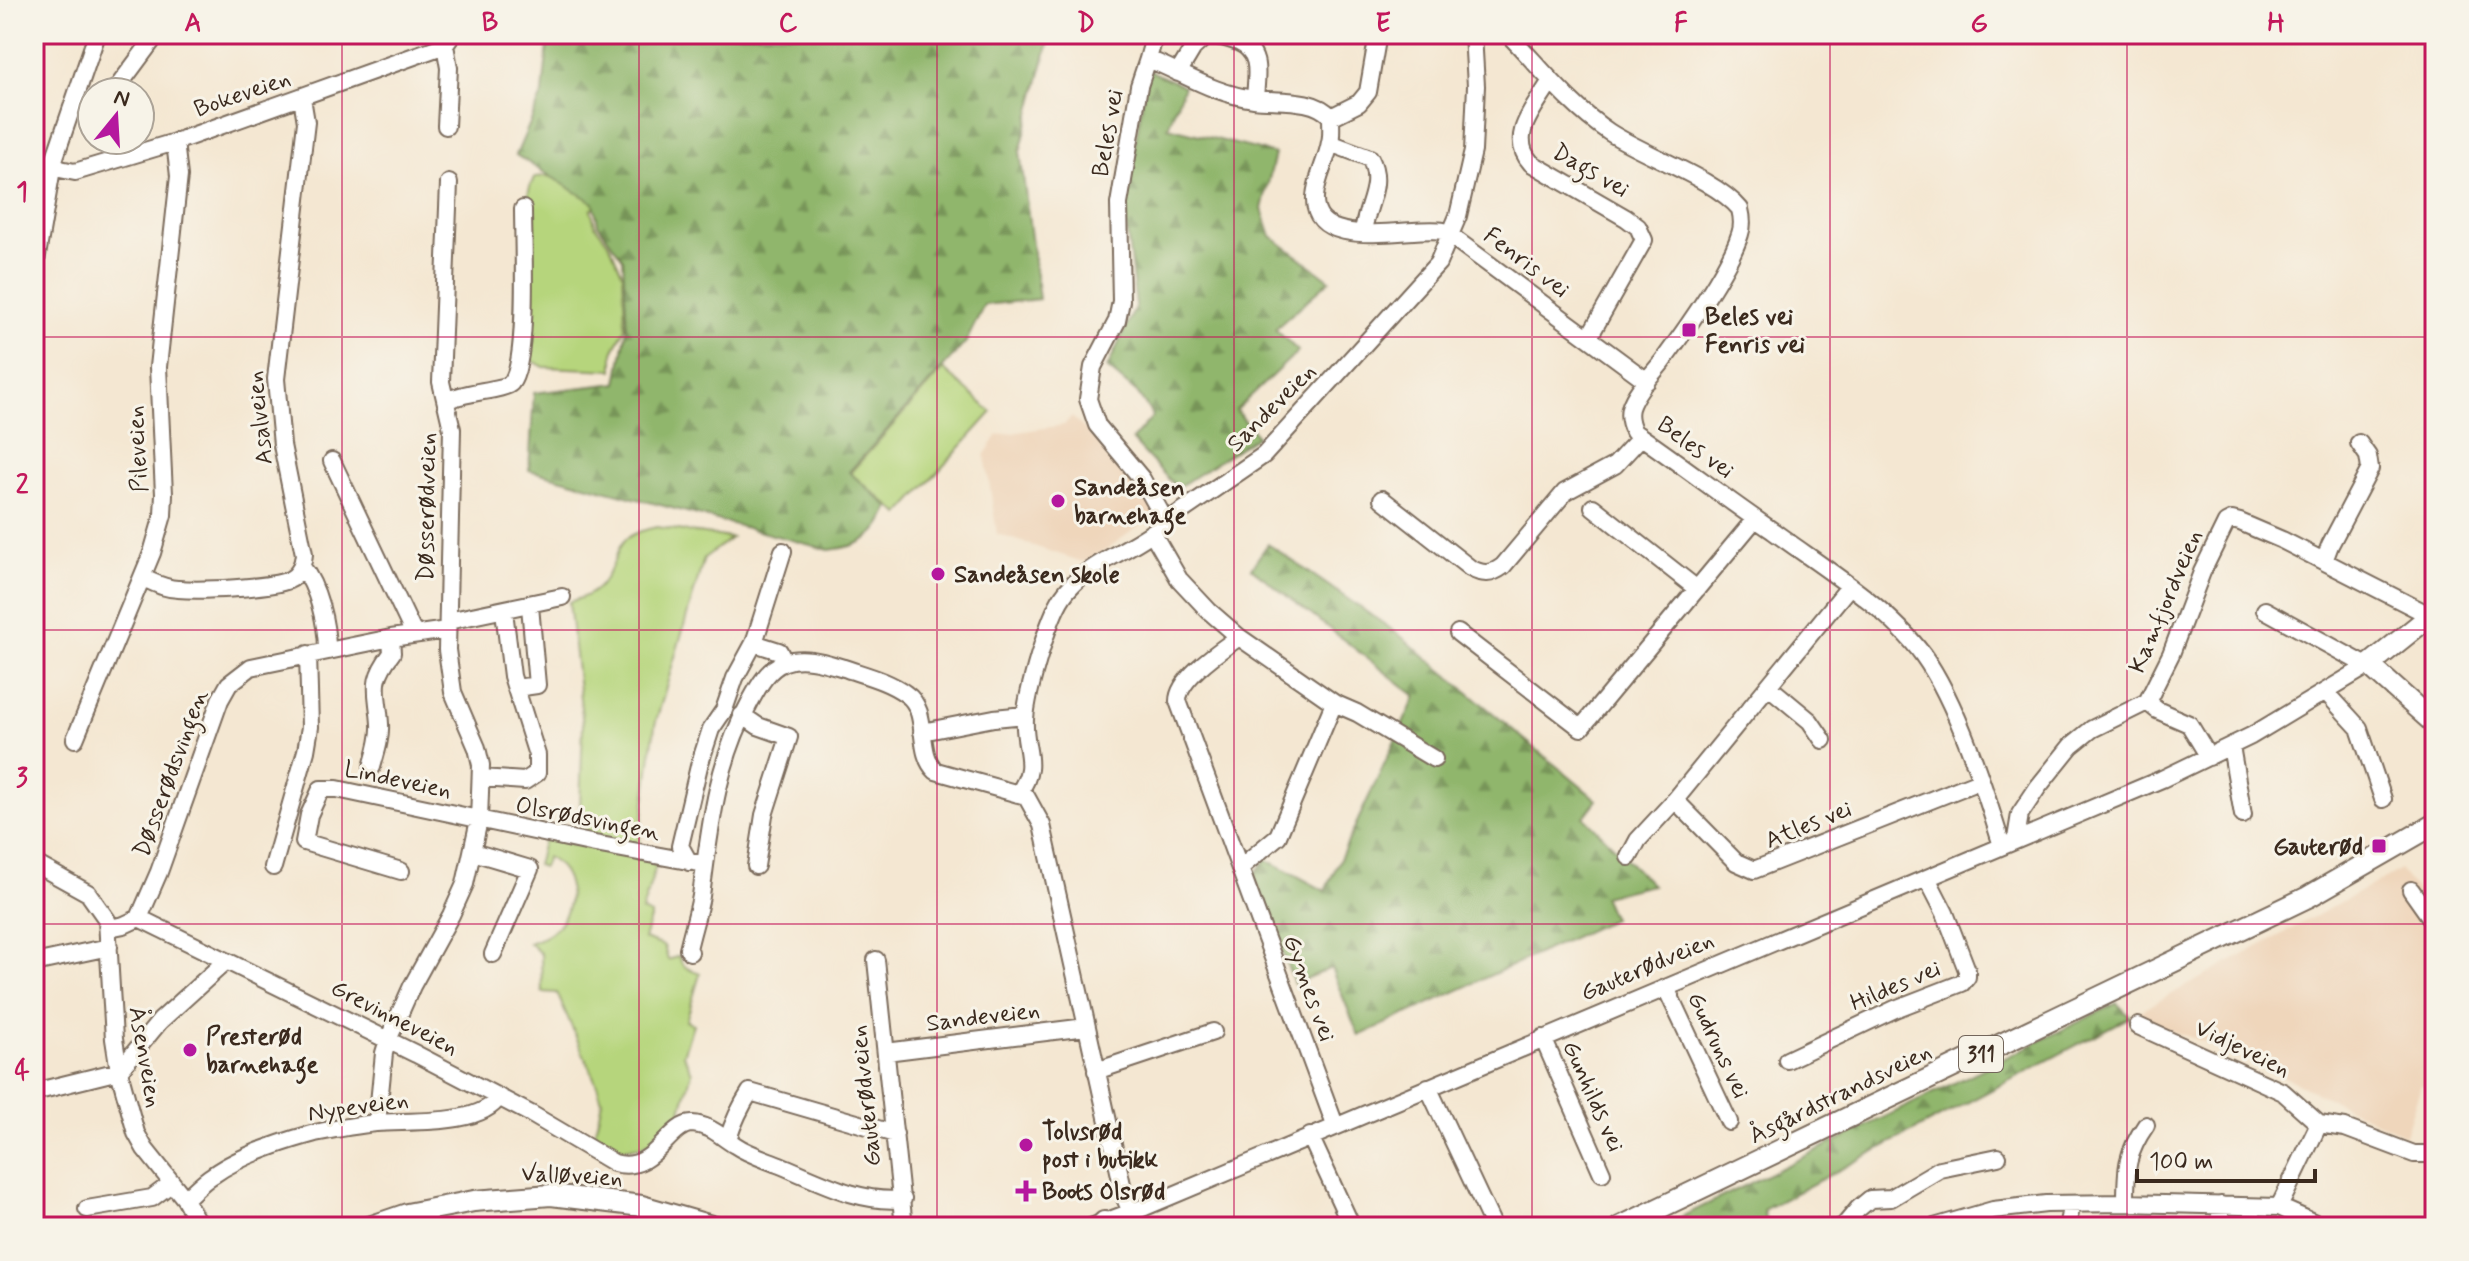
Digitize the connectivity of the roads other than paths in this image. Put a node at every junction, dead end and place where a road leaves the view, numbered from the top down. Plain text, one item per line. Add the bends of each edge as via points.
1 (97, 34) edge
2 (157, 34) edge
3 (1155, 34) edge
4 (1378, 34) edge
5 (1473, 34) edge
6 (1508, 34) edge
7 (449, 39) edge
8 (1151, 60) junction
9 (1178, 73) junction
10 (88, 76) edge
11 (126, 76) edge
12 (1550, 82) junction
13 (302, 98) junction
14 (1255, 99) junction
15 (76, 114) edge
16 (1331, 117) junction
17 (446, 126) dead end
18 (175, 142) junction
19 (1330, 143) junction
20 (53, 163) junction
21 (449, 183) dead end
22 (523, 209) dead end
23 (1363, 232) junction
24 (1451, 236) junction
25 (34, 273) edge
26 (1589, 337) junction
27 (1647, 381) junction
28 (446, 401) junction
29 (1641, 437) junction
30 (2359, 443) dead end
31 (332, 461) dead end
32 (1382, 499) dead end
33 (1593, 507) dead end
34 (1755, 519) junction
35 (1166, 522) junction
36 (1153, 534) junction
37 (783, 551) dead end
38 (2324, 561) junction
39 (302, 567) junction
40 (143, 578) junction
41 (1849, 587) junction
42 (1697, 589) junction
43 (562, 597) dead end
44 (530, 606) junction
45 (2265, 610) dead end
46 (504, 611) junction
47 (2433, 614) edge
48 (448, 626) junction
49 (1458, 633) dead end
50 (414, 634) junction
51 (1239, 637) junction
52 (391, 638) junction
53 (754, 643) junction
54 (327, 650) junction
55 (308, 654) junction
56 (784, 662) junction
57 (2368, 665) junction
58 (1769, 687) junction
59 (516, 688) junction
60 (2326, 692) junction
61 (2147, 702) junction
62 (1334, 703) junction
63 (742, 715) junction
64 (1025, 715) junction
65 (2431, 723) edge
66 (922, 732) junction
67 (75, 739) dead end
68 (1823, 740) dead end
69 (2231, 746) junction
70 (2209, 757) junction
71 (1434, 759) dead end
72 (372, 767) dead end
73 (481, 778) junction
74 (1979, 781) junction
75 (1018, 794) junction
76 (2383, 799) dead end
77 (1675, 800) junction
78 (2243, 815) dead end
79 (479, 820) junction
80 (2435, 824) edge
81 (2435, 836) edge
82 (2009, 842) junction
83 (473, 852) junction
84 (1629, 857) dead end
85 (34, 863) edge
86 (696, 863) junction
87 (756, 866) dead end
88 (273, 867) dead end
89 (1241, 867) junction
90 (401, 871) dead end
91 (1927, 878) junction
92 (2342, 879) junction
93 (2411, 890) dead end
94 (139, 918) junction
95 (2435, 924) edge
96 (109, 928) junction
97 (109, 947) junction
98 (690, 952) dead end
99 (493, 954) dead end
100 (876, 960) dead end
101 (226, 961) junction
102 (34, 963) edge
103 (1666, 988) junction
104 (2138, 1026) dead end
105 (1086, 1027) junction
106 (1213, 1032) dead end
107 (1543, 1038) junction
108 (388, 1040) junction
109 (886, 1052) junction
110 (1787, 1060) dead end
111 (119, 1071) junction
112 (1096, 1071) junction
113 (1428, 1087) junction
114 (34, 1092) edge
115 (499, 1097) junction
116 (1729, 1122) dead end
117 (377, 1123) junction
118 (2319, 1124) junction
119 (1335, 1125) junction
120 (2146, 1125) dead end
121 (895, 1134) junction
122 (1310, 1136) junction
123 (728, 1139) junction
124 (2435, 1154) edge
125 (1998, 1157) dead end
126 (1602, 1173) dead end
127 (172, 1183) junction
128 (185, 1199) junction
129 (903, 1199) junction
130 (2126, 1203) junction
131 (2072, 1204) junction
132 (2221, 1205) junction
133 (2279, 1207) junction
134 (87, 1209) dead end
135 (425, 1212) junction
136 (1131, 1212) junction
137 (1491, 1221) dead end
138 (1101, 1226) edge
139 (200, 1227) edge
140 (212, 1227) edge
141 (369, 1227) edge
142 (396, 1227) edge
143 (715, 1227) edge
144 (904, 1227) edge
145 (1352, 1227) edge
146 (1620, 1227) edge
147 (1843, 1227) edge
148 (1934, 1227) edge
149 (2067, 1227) edge
150 (2219, 1227) edge
151 (2324, 1227) edge

1 - 10 street
2 - 11 street
3 - 8 street, Beles vei
4 - 16 street via 1368,92 1359,103
5 - 24 street, Sandeveien via 1473,151
6 - 12 street, Beles vei
7 - 13 street, Bokeveien
7 - 17 street
8 - 9 street
8 - 35 street, Beles vei via 1139,86 1119,204 1121,301 1117,321 1093,367 1088,399 1097,425 1142,479
9 - 14 street via 1215,90
9 - 14 street via 1206,36 1225,37 1255,55
12 - 26 street, Dags vei via 1521,136 1525,155 1626,218 1644,240
12 - 27 street, Beles vei via 1610,133 1721,192 1740,209 1740,236
13 - 18 street, Bokeveien
13 - 39 street, Asalveien via 306,122 276,379
14 - 16 street via 1312,105
15 - 20 street
16 - 19 street, Fenris vei
18 - 20 street, Bokeveien via 75,172
18 - 40 street, Pileveien via 179,176 158,367 163,515
19 - 23 street via 1370,158 1376,170
19 - 23 street, Fenris vei via 1315,195 1320,215 1334,229
20 - 25 street
21 - 28 street, Døsserødveien via 441,382
22 - 28 street via 518,366 502,388
23 - 24 street, Fenris vei via 1430,228
24 - 26 street, Fenris vei
24 - 35 street, Sandeveien via 1425,280 1264,455
26 - 27 street, Fenris vei
27 - 29 street, Beles vei via 1629,415
28 - 48 street, Døsserødveien via 452,429
29 - 32 street via 1615,465 1565,492 1494,573 1470,568
29 - 34 street, Beles vei
30 - 38 street via 2370,469
31 - 50 street
33 - 42 street
34 - 41 street, Beles vei
34 - 42 street
35 - 36 street, Sandeveien
36 - 51 street via 1179,579
36 - 64 street, Sandeveien via 1082,576 1061,598
37 - 53 street, Olsrødsvingen
38 - 47 street, Kamfjordveien
38 - 61 street, Kamfjordveien via 2253,527 2226,523
39 - 40 street via 291,579 246,586 177,590
39 - 54 street via 311,580
40 - 67 street, Pileveien
41 - 58 street
41 - 74 street, Beles vei via 1884,613 1929,665
42 - 49 street via 1581,728
43 - 44 street, Døsserødsvingen
44 - 46 street, Døsserødsvingen
44 - 59 street via 537,685
45 - 57 street
46 - 48 street, Døsserødsvingen
46 - 59 street
47 - 57 main road, Gauterødveien
48 - 50 street, Døsserødsvingen
48 - 73 street, Døsserødveien via 450,679 477,748
50 - 52 street, Døsserødsvingen
51 - 62 street
51 - 89 street, Gymes vei via 1178,690 1178,701
52 - 54 street, Døsserødsvingen
52 - 72 street via 392,653 379,669 376,686 380,732
53 - 56 street via 779,651
53 - 86 street, Olsrødsvingen via 711,729 699,766 680,846
54 - 55 street, Døsserødsvingen
55 - 88 street via 310,727
55 - 94 street, Døsserødsvingen via 251,667 229,684
56 - 63 street, Olsrødsvingen via 769,672
56 - 66 street via 814,661 906,693 916,705
57 - 60 street, Gauterødveien
57 - 65 main road
58 - 68 street via 1810,721
58 - 77 street
59 - 73 street via 537,755 537,773 525,781
60 - 69 street, Gauterødveien
60 - 76 street via 2359,728
61 - 70 street via 2189,724
61 - 82 street, Kamfjordveien via 2092,729 2071,746 2020,814
62 - 71 street
62 - 89 street via 1278,836
63 - 86 street, Olsrødsvingen via 720,772
63 - 87 street via 789,737 771,788
64 - 66 street
64 - 75 street, Sandeveien via 1031,761
66 - 75 street via 928,762 936,771
69 - 70 street, Gauterødveien
69 - 78 street
70 - 82 street, Gauterødveien
73 - 79 street, Døsserødveien
74 - 77 street, Atles vei via 1754,870 1736,862
74 - 82 street, Beles vei
75 - 105 street via 1029,799 1042,825
77 - 84 street
79 - 83 street, Døsserødveien
79 - 86 street, Olsrødsvingen
79 - 90 street, Lindeveien via 321,789 304,842
80 - 92 main road, Åsgårdstrandsveien / 311
81 - 92 main road, Åsgårdstrandsveien / 311 via 2378,867
82 - 91 street, Gauterødveien
83 - 99 street via 530,869
83 - 108 street, Døsserødveien via 451,915
85 - 96 street via 88,893
86 - 98 street, Olsrødsvingen via 700,897
89 - 119 street, Gymes vei
91 - 103 street, Gauterødveien
91 - 110 street, Hildes vei via 1967,977
92 - 146 main road, Åsgårdstrandsveien / 311
93 - 95 street
94 - 96 street
94 - 101 street, Grevinneveien
96 - 97 street, Åsenveien
97 - 102 street
97 - 111 street, Åsenveien
100 - 109 street, Gauterødveien
101 - 108 street, Grevinneveien
101 - 111 street via 160,1021
103 - 107 street, Gauterødveien
103 - 116 street, Gudruns vei
104 - 118 street, Vidjeveien via 2283,1092
105 - 109 street, Sandeveien
105 - 112 street
106 - 112 street
107 - 113 street, Gauterødveien
107 - 126 street, Gunhilds vei
108 - 115 street, Grevinneveien
108 - 117 street, Døsserødveien
109 - 121 street, Gauterødveien
111 - 114 street
111 - 127 street, Åsenveien via 136,1133
112 - 136 street
113 - 119 street, Gauterødveien
113 - 137 street
115 - 117 street, Nypeveien via 490,1107 456,1119
115 - 123 street, Grevinneveien via 614,1163 648,1159 689,1124
117 - 128 street, Nypeveien via 314,1134 234,1163
118 - 124 street, Vidjeveien via 2345,1128 2414,1154
118 - 133 street
119 - 122 street, Gauterødveien
120 - 130 street via 2126,1161
121 - 123 street via 750,1092
121 - 129 street, Gauterødveien
122 - 136 street, Gauterødveien
122 - 145 street
123 - 129 street via 852,1194
125 - 147 street via 1940,1169 1891,1198 1870,1199
127 - 128 street, Åsenveien
127 - 134 street via 152,1198
128 - 139 street, Åsenveien
128 - 140 street, Åsenveien
129 - 144 street, Gauterødveien
130 - 131 street
130 - 132 street
131 - 148 street via 1993,1210
131 - 149 street
132 - 133 street
132 - 150 street
133 - 151 street
135 - 141 main road, Valløveien
135 - 142 main road, Valløveien
135 - 143 main road, Valløveien via 505,1197 559,1196 642,1206
136 - 138 street, Gauterødveien

